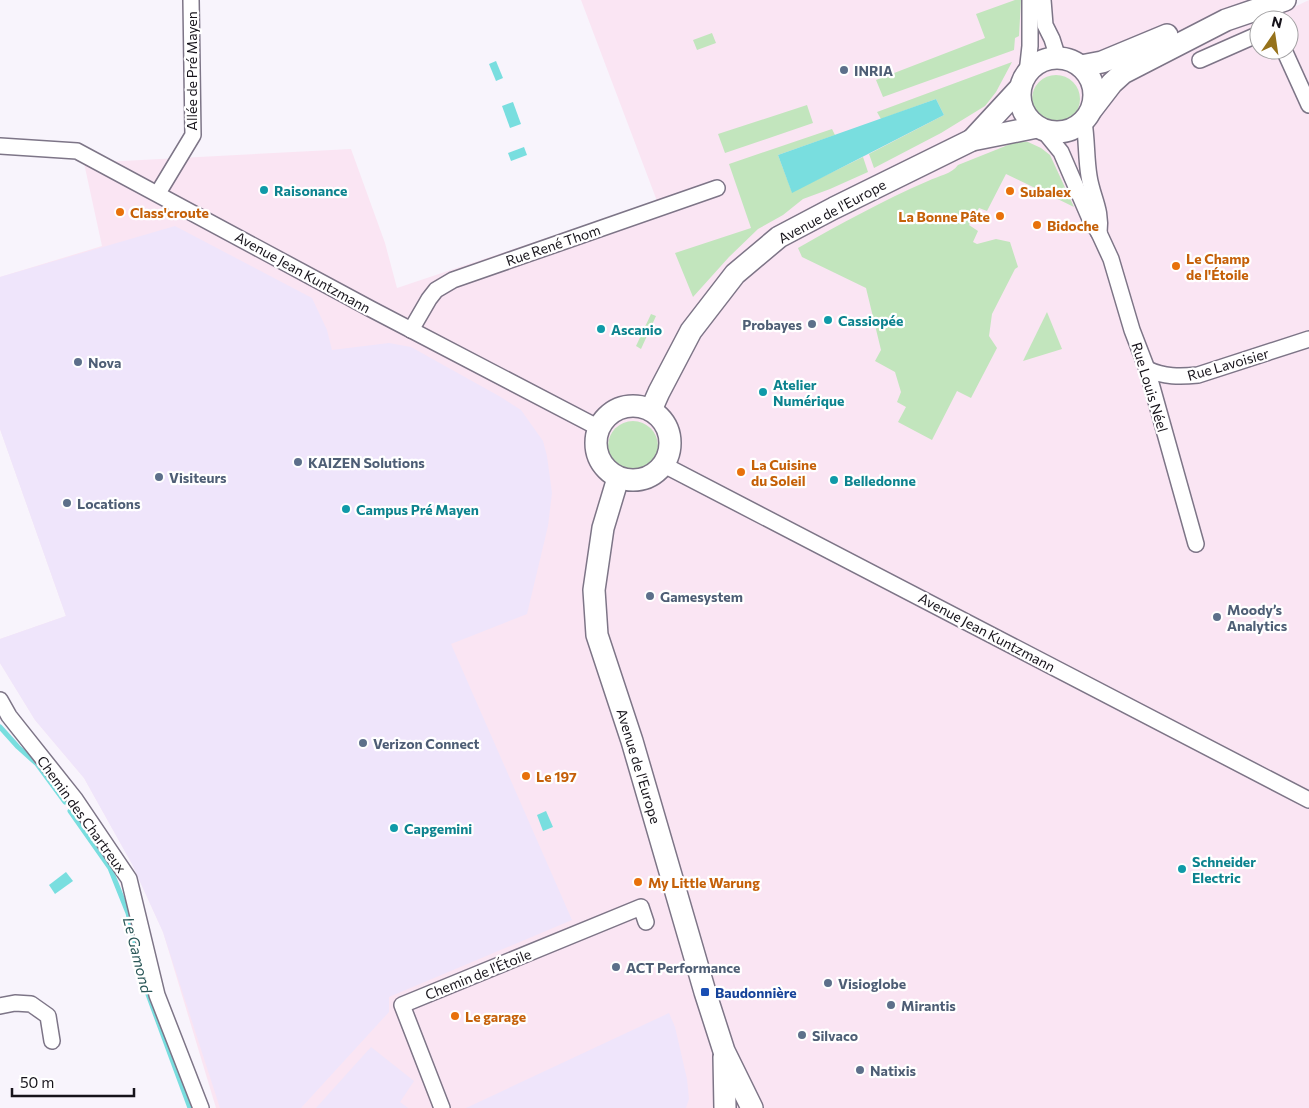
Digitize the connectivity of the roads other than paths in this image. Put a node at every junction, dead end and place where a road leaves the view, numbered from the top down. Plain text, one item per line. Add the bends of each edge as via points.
1 (191, 0) edge
2 (1030, 0) edge
3 (1043, 0) edge
4 (1251, 0) edge
5 (1285, 0) edge
6 (1249, 38) edge
7 (1058, 58) junction
8 (1200, 60) dead end
9 (1289, 60) edge
10 (1081, 66) junction
11 (1023, 80) junction
12 (1309, 105) edge
13 (1088, 115) junction
14 (1040, 129) junction
15 (972, 140) junction
16 (0, 146) edge
17 (717, 188) dead end
18 (158, 193) junction
19 (1099, 233) junction
20 (411, 330) junction
21 (1309, 340) edge
22 (1147, 369) junction
23 (651, 410) junction
24 (599, 428) junction
25 (664, 465) junction
26 (618, 478) junction
27 (1196, 544) dead end
28 (0, 700) edge
29 (1309, 800) edge
30 (646, 922) dead end
31 (0, 1006) edge
32 (52, 1041) dead end
33 (724, 1052) junction
34 (202, 1108) edge
35 (442, 1108) edge
36 (725, 1108) edge
37 (752, 1108) edge

1 - 18 street, Allée de Pré Mayen via 193,135
2 - 11 street via 1030,46
3 - 7 street via 1044,25
4 - 10 main road via 1102,62
5 - 13 main road via 1226,20 1131,69 1112,83
6 - 8 street
7 - 10 main road
7 - 11 main road via 1035,64
9 - 12 street
10 - 13 main road via 1094,85 1095,97
11 - 14 main road via 1020,104 1027,118
11 - 15 main road, Avenue de l'Europe
13 - 14 main road via 1074,129 1051,132
13 - 19 street, Rue Louis Néel via 1089,177 1101,219
14 - 15 main road, Avenue de l'Europe
14 - 19 street, Rue Louis Néel via 1061,152
15 - 23 main road, Avenue de l'Europe via 779,237 735,274 691,331
16 - 18 street, Avenue Jean Kuntzmann via 77,151
17 - 20 street, Rue René Thom via 452,280 429,298
18 - 20 street, Avenue Jean Kuntzmann
19 - 22 street, Rue Louis Néel via 1111,259
20 - 24 street, Avenue Jean Kuntzmann
21 - 22 street, Rue Lavoisier via 1198,375 1160,375
22 - 27 street, Rue Louis Néel
23 - 24 main road via 626,406 612,411
23 - 25 main road via 662,419 668,430 669,454
24 - 26 main road via 595,442 597,456
25 - 26 main road via 643,479
25 - 29 street, Avenue Jean Kuntzmann
26 - 33 main road, Avenue de l'Europe via 603,528 594,590 597,634
28 - 34 street, Chemin des Chartreux via 129,879 157,995
30 - 35 street, Chemin de l'Étoile via 641,907 402,1005
31 - 32 street via 31,1004 48,1016
33 - 36 main road, Avenue de l'Europe
33 - 37 main road, Avenue de l'Europe

